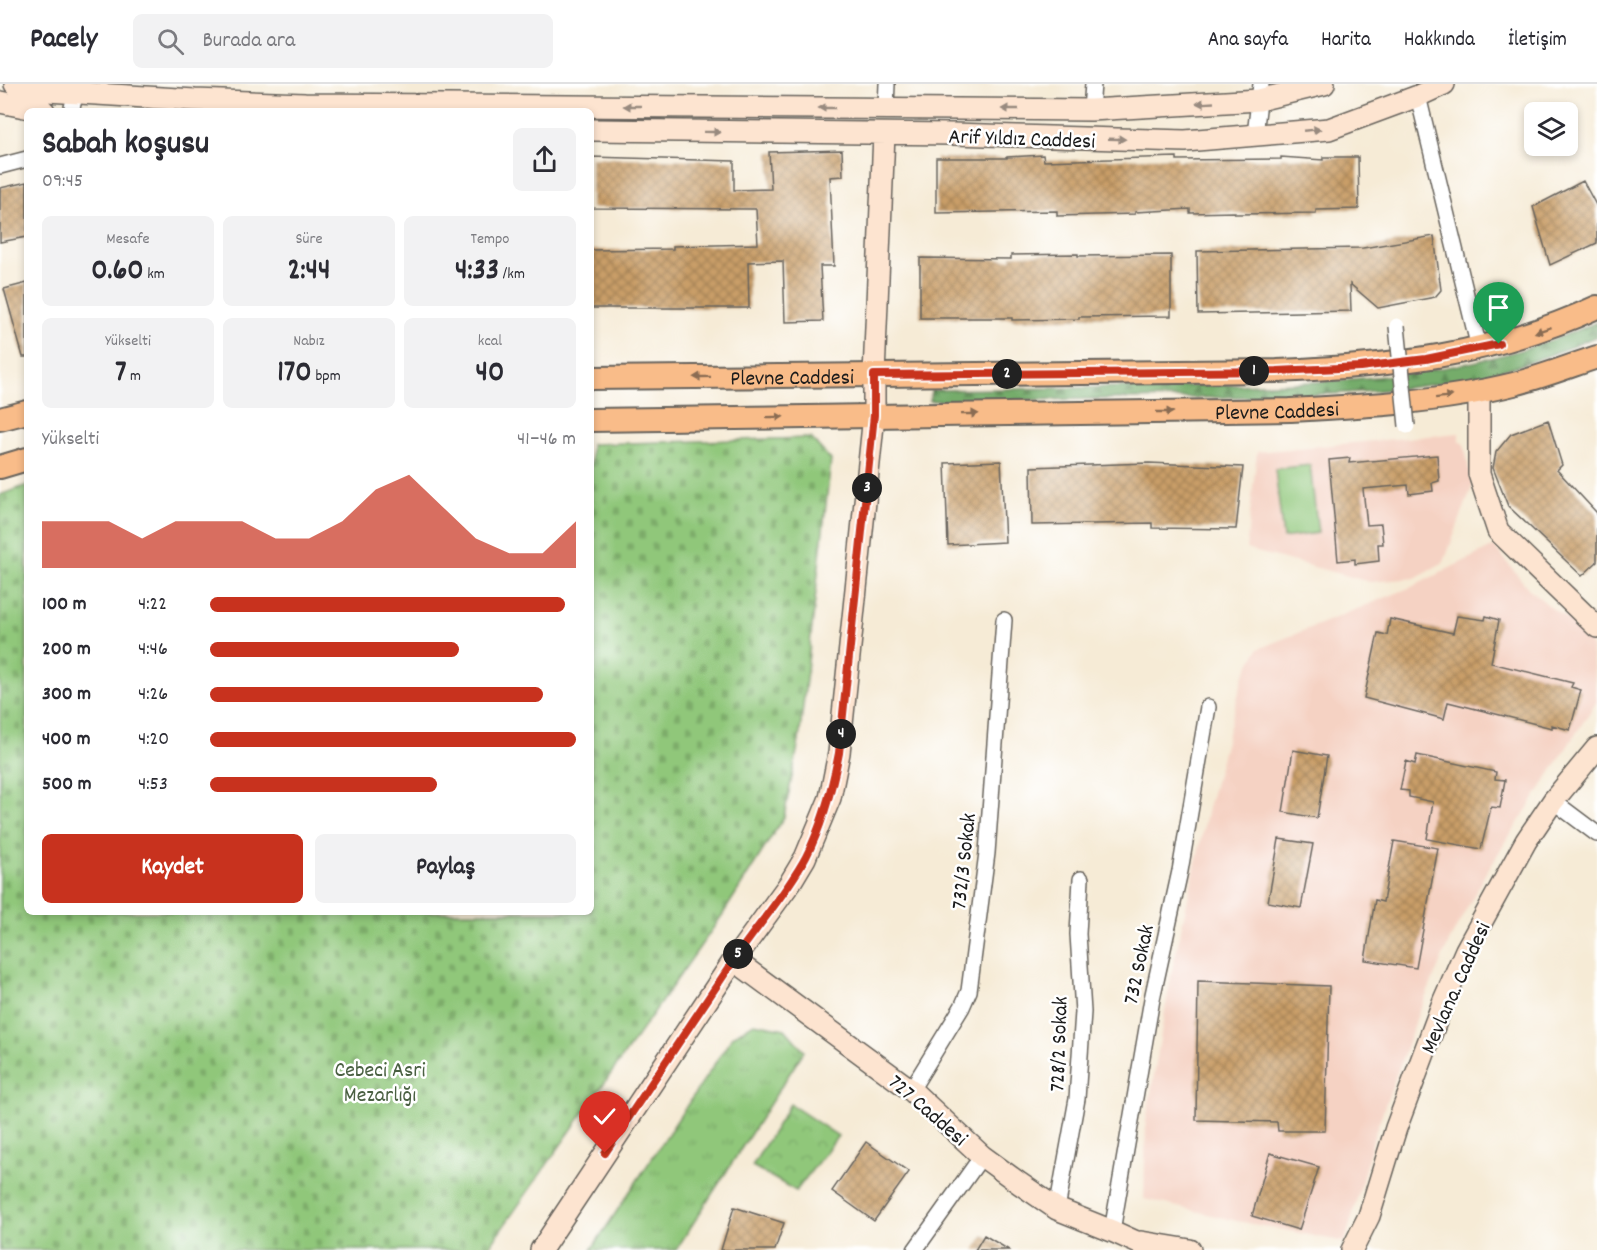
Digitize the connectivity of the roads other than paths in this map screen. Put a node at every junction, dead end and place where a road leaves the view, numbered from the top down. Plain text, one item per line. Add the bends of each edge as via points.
1 (15, 84) edge
2 (887, 84) edge
3 (1093, 84) edge
4 (1324, 84) edge
5 (1444, 84) edge
6 (1260, 92) edge
7 (1418, 96) junction
8 (0, 102) edge
9 (73, 102) edge
10 (29, 108) edge
11 (886, 108) junction
12 (1091, 110) junction
13 (594, 130) edge
14 (884, 134) junction
15 (1255, 135) junction
16 (24, 160) edge
17 (0, 166) edge
18 (1597, 307) edge
19 (1397, 326) dead end
20 (1479, 348) junction
21 (1597, 357) edge
22 (874, 375) junction
23 (594, 378) edge
24 (1479, 391) junction
25 (24, 413) edge
26 (874, 415) junction
27 (0, 419) edge
28 (594, 420) edge
29 (1407, 426) dead end
30 (24, 460) edge
31 (0, 467) edge
32 (1004, 620) dead end
33 (1597, 627) edge
34 (1208, 707) dead end
35 (1597, 747) edge
36 (1553, 801) junction
37 (1597, 834) edge
38 (1081, 879) dead end
39 (734, 960) junction
40 (911, 1090) junction
41 (982, 1156) junction
42 (1057, 1209) junction
43 (1369, 1216) junction
44 (1112, 1231) junction
45 (1144, 1245) edge
46 (541, 1250) edge
47 (915, 1250) edge
48 (1190, 1250) edge
49 (1352, 1250) edge
50 (1365, 1250) edge

1 - 9 main road, Arif Yıldız Caddesi
2 - 11 street
3 - 12 street
4 - 6 main road, Arif Yıldız Caddesi
5 - 7 main road, Arif Yıldız Caddesi
6 -> 12 main road, Arif Yıldız Caddesi
6 - 15 street
15 -> 7 main road, Arif Yıldız Caddesi via 1329,129
7 - 20 street
8 - 10 main road
11 -> 9 main road, Arif Yıldız Caddesi
12 -> 11 main road, Arif Yıldız Caddesi
13 -> 14 main road, Arif Yıldız Caddesi
14 -> 15 main road, Arif Yıldız Caddesi via 1185,141
14 - 22 main road
16 - 17 street
18 -> 20 main road, Plevne Caddesi via 1559,325
19 - 29 street, bridge
20 - 22 main road, Plevne Caddesi via 1426,359 1325,369
21 - 24 main road, Plevne Caddesi via 1515,384
22 -> 23 main road, Plevne Caddesi
22 - 26 main road
26 -> 24 main road, Plevne Caddesi via 1290,411 1371,406
24 - 33 main road via 1479,474 1498,531
25 - 27 main road
28 -> 26 main road, Plevne Caddesi
26 - 39 main road via 839,753 830,798 805,858
30 - 31 main road
32 - 40 street, 732/3 Sokak via 987,853 969,991
34 - 44 street, 732 Sokak
35 - 36 main road, Mevlana. Caddesi
36 - 37 street
36 - 43 main road, Mevlana. Caddesi via 1526,841 1466,950 1396,1128
38 - 42 street, 728/2 Sokak via 1078,933 1083,1012 1077,1099
39 - 40 main road, 727 Caddesi
39 - 46 main road
40 - 41 main road, 727 Caddesi
41 - 42 main road, 727 Caddesi
41 - 47 street
42 - 44 main road, 727 Caddesi
43 - 49 main road, Mevlana. Caddesi
43 - 50 main road, Mevlana. Caddesi
44 - 45 main road, 727 Caddesi
45 - 48 main road, 727 Caddesi

